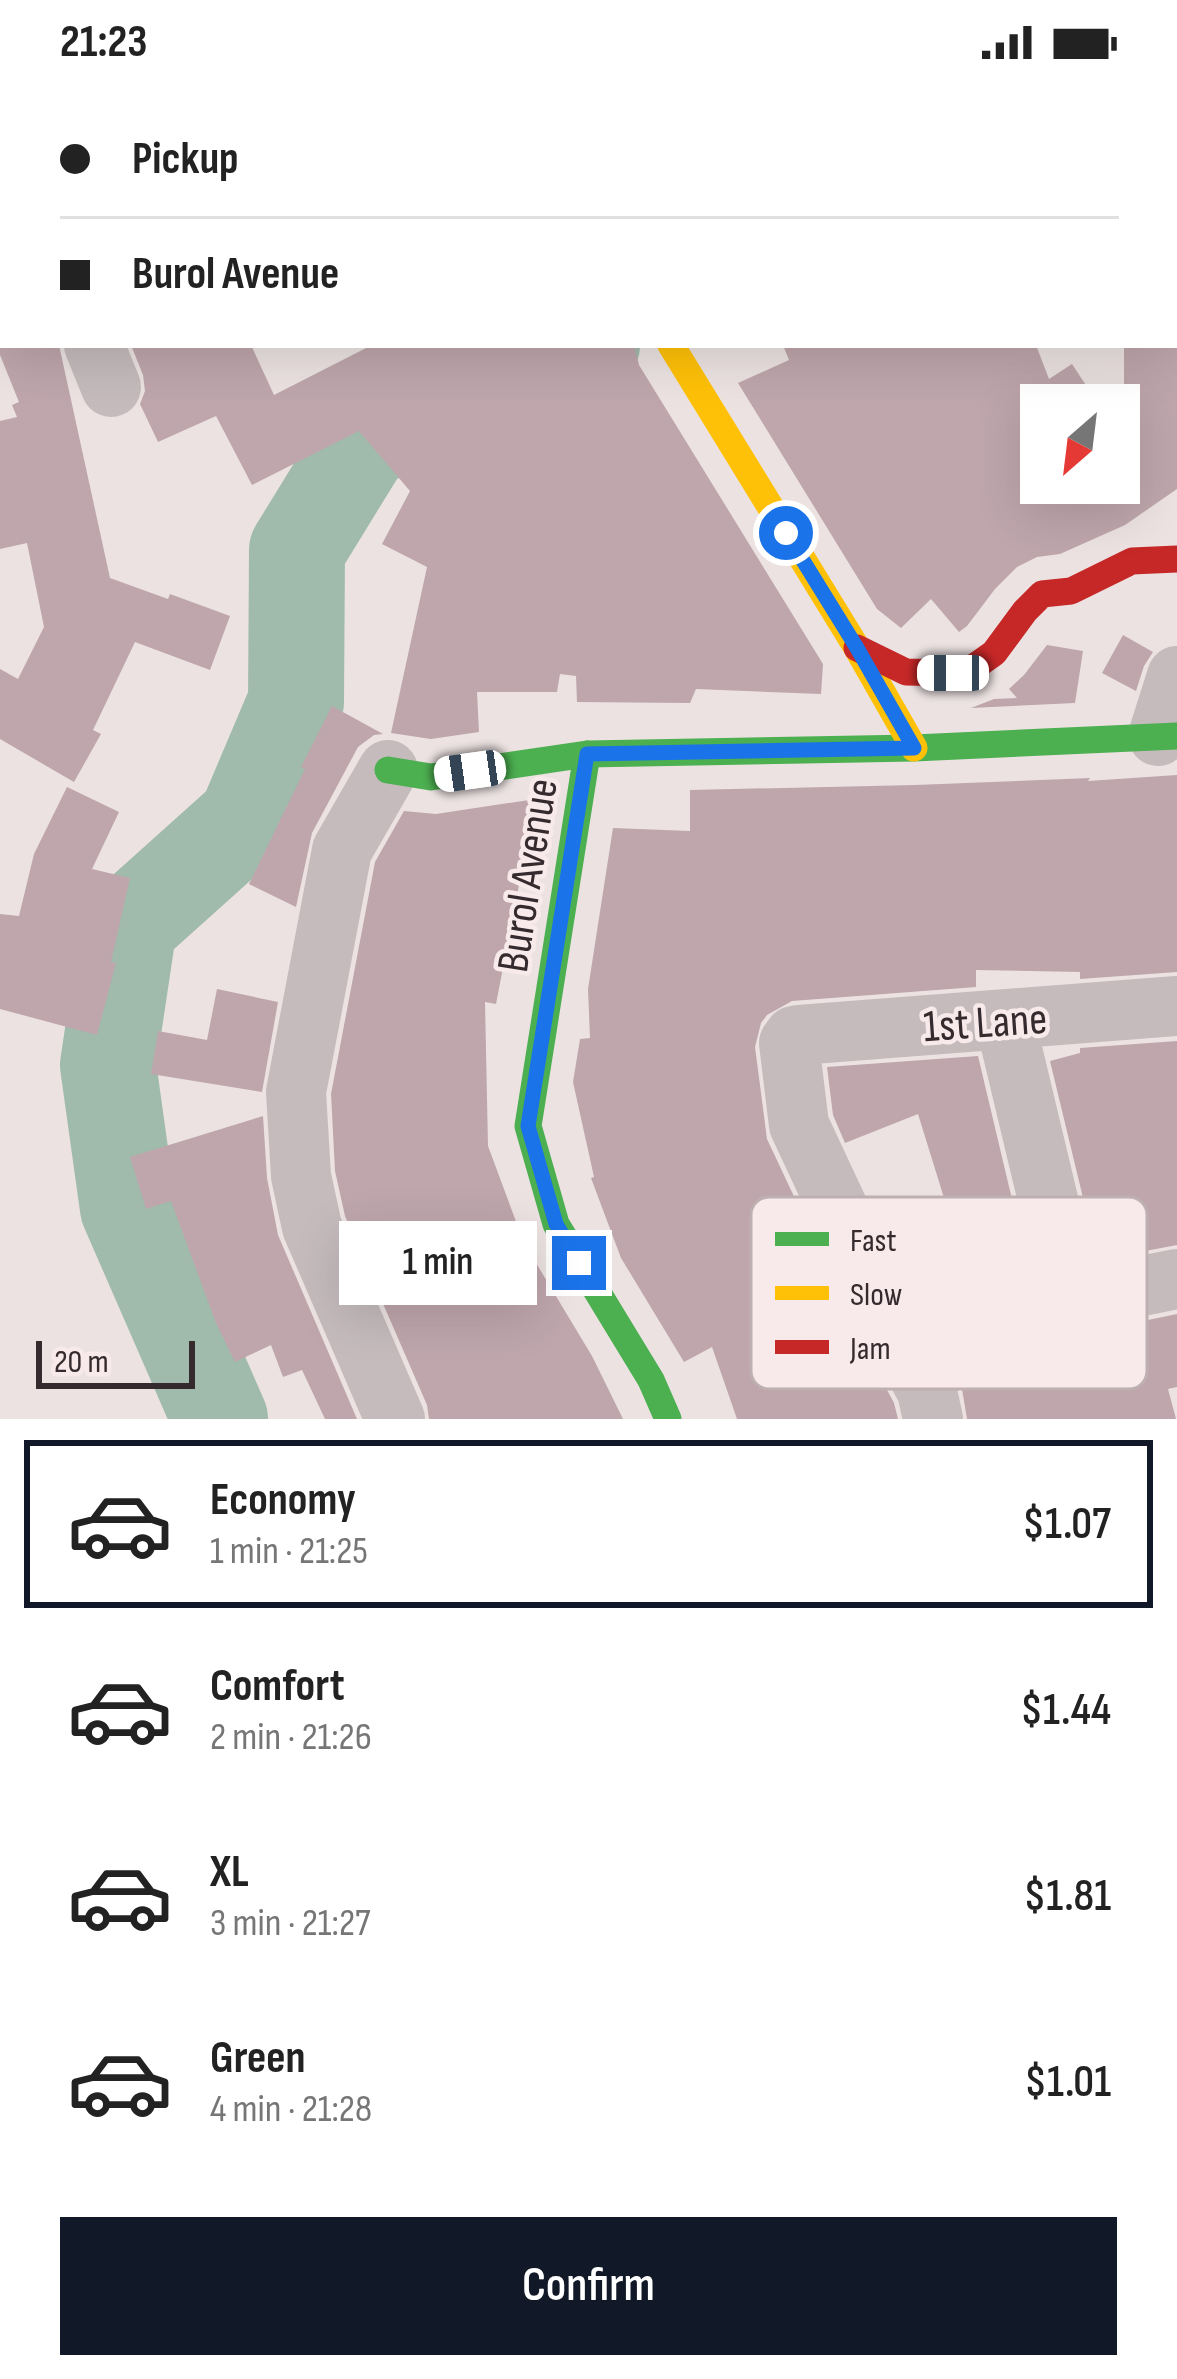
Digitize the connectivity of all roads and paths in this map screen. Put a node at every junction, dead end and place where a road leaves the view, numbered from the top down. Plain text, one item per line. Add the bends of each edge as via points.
1 (673, 348) edge
2 (1177, 560) edge
3 (857, 648) junction
4 (1177, 676) edge
5 (1167, 736) edge
6 (914, 748) junction
7 (587, 754) junction
8 (388, 770) joint
9 (1177, 1006) edge
10 (1005, 1020) junction
11 (833, 1197) edge
12 (1047, 1197) edge
13 (1177, 1279) edge
14 (1147, 1285) edge
15 (927, 1389) edge
16 (394, 1419) edge
17 (668, 1419) edge
18 (933, 1419) edge

1 - 3 street
2 - 3 street via 1132,561 1071,591 1042,594 970,670 906,672
3 - 6 street
4 - 5 street
5 - 6 street, Burol Avenue
6 - 7 street, Burol Avenue
7 - 8 street via 431,777
7 - 17 street, Burol Avenue via 528,1126 556,1224
8 - 16 street via 342,850 296,1092 312,1227
9 - 10 street, 1st Lane
10 - 11 street, 1st Lane via 794,1036 800,1126
10 - 12 street
13 - 14 street
15 - 18 street

